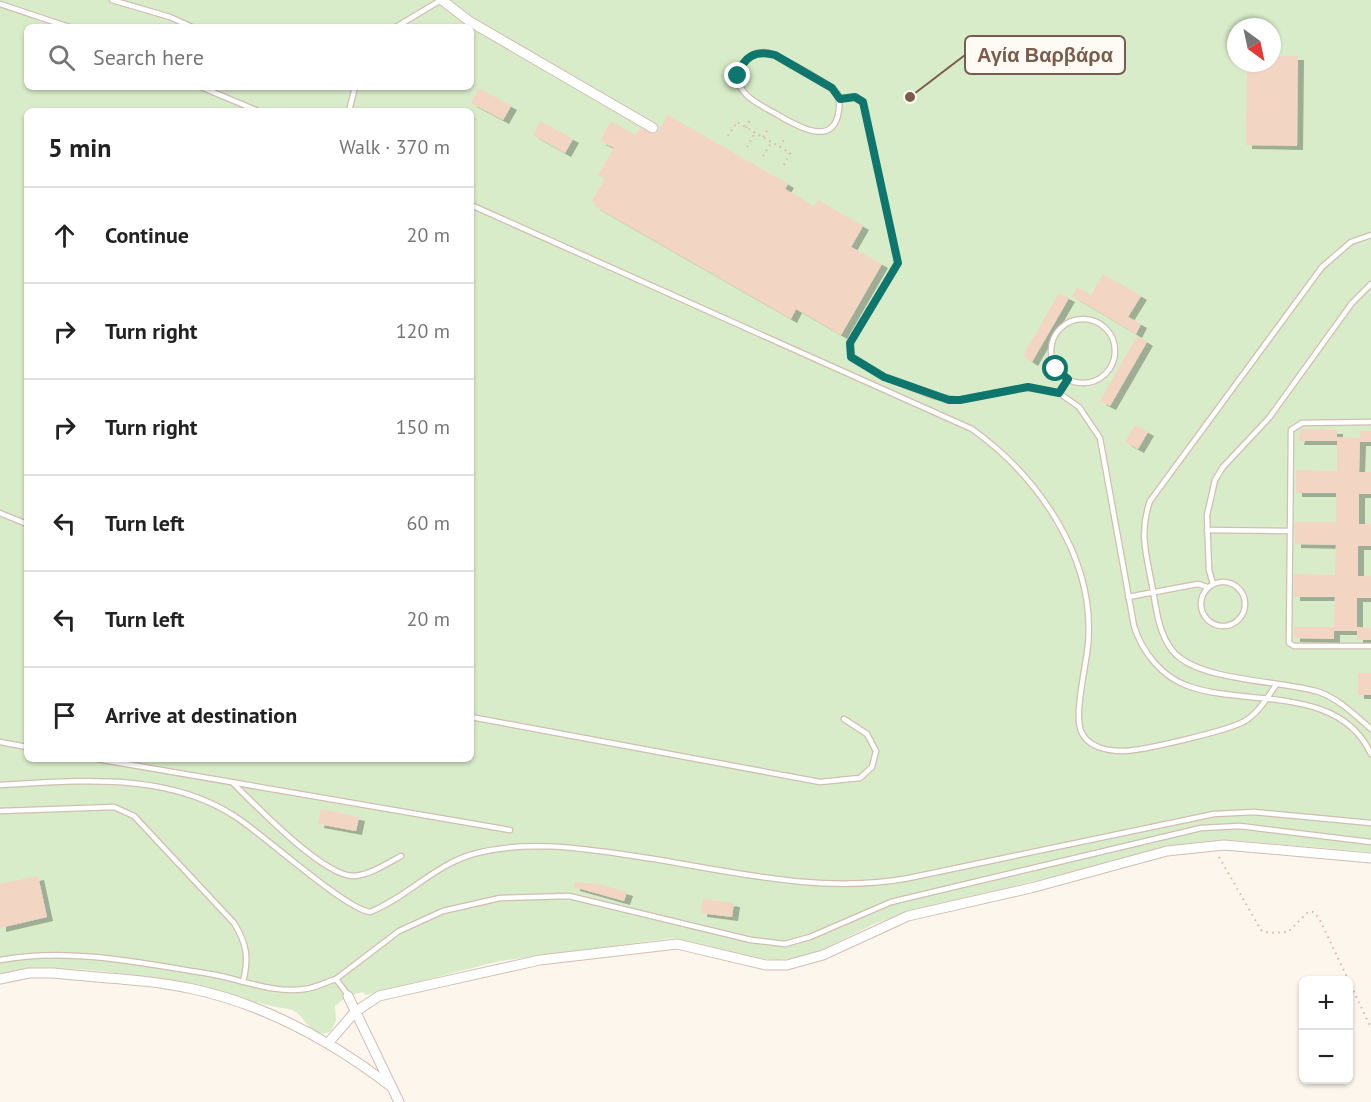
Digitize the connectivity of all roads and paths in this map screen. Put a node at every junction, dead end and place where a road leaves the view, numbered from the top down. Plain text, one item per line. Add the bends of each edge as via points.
1 (112, 0) edge
2 (441, 0) edge
3 (0, 4) edge
4 (60, 24) edge
5 (185, 24) edge
6 (401, 24) edge
7 (208, 90) edge
8 (354, 90) edge
9 (840, 99) junction
10 (251, 108) edge
11 (350, 108) edge
12 (751, 118) dead end
13 (653, 128) dead end
14 (746, 128) junction
15 (768, 129) dead end
16 (755, 133) junction
17 (728, 136) dead end
18 (763, 137) junction
19 (785, 138) dead end
20 (771, 142) junction
21 (747, 147) dead end
22 (780, 147) junction
23 (763, 156) dead end
24 (783, 167) dead end
25 (474, 206) edge
26 (1371, 235) edge
27 (1371, 284) edge
28 (1068, 379) junction
29 (1059, 393) junction
30 (1371, 422) edge
31 (0, 513) edge
32 (24, 523) edge
33 (1207, 530) junction
34 (1288, 531) junction
35 (1213, 584) junction
36 (1207, 588) junction
37 (1153, 590) junction
38 (1128, 597) junction
39 (1371, 646) edge
40 (1276, 685) junction
41 (1268, 697) junction
42 (474, 718) edge
43 (844, 719) dead end
44 (1371, 729) edge
45 (0, 742) edge
46 (24, 746) edge
47 (1371, 754) edge
48 (114, 762) edge
49 (233, 783) junction
50 (0, 785) edge
51 (0, 811) edge
52 (1371, 823) edge
53 (510, 830) dead end
54 (1371, 842) edge
55 (1214, 846) junction
56 (401, 856) dead end
57 (1371, 858) edge
58 (0, 960) edge
59 (336, 979) junction
60 (0, 980) edge
61 (243, 982) junction
62 (348, 996) joint
63 (355, 1012) junction
64 (1371, 1028) edge
65 (329, 1042) junction
66 (389, 1085) junction
67 (399, 1102) edge

1 - 5 lane
2 - 6 lane
2 - 13 street via 469,21
3 - 4 lane
7 - 10 lane
8 - 11 lane
9 - 9 lane via 832,88 765,52 748,57 738,76 747,97 806,131 824,131 832,125
9 - 29 lane via 855,97 863,102 898,263 850,343 851,357 884,377 949,400 1028,387
12 - 14 path
14 - 16 path
14 - 17 path via 736,122
15 - 18 path
16 - 18 path
16 - 21 path
18 - 20 path
19 - 22 path
20 - 22 path
20 - 23 path
22 - 24 path via 790,153
25 - 41 lane via 972,429 994,445 1032,482 1062,530 1075,561 1088,613 1089,640 1077,717 1080,730 1090,743 1124,751 1219,731 1244,722
26 - 37 lane via 1351,242 1322,267 1150,501 1142,532
27 - 33 lane via 1352,303 1257,434 1223,467 1209,498
28 - 28 lane via 1083,383 1098,380 1113,363 1113,340 1098,322 1068,322 1053,339 1053,362
28 - 29 lane
29 - 38 lane via 1090,418 1101,438
30 - 34 lane via 1302,423 1291,430
31 - 32 lane
33 - 34 lane
33 - 35 lane
34 - 39 lane via 1290,643
35 - 36 lane
35 - 36 lane via 1231,583 1241,591 1244,609 1238,620 1220,626 1209,621 1200,604
36 - 37 lane via 1198,584
37 - 38 lane
37 - 40 lane via 1160,628 1173,651 1192,666
38 - 41 lane via 1138,639 1161,669 1188,686
40 - 41 lane
40 - 44 lane via 1332,698
41 - 47 lane via 1319,708 1332,715 1347,725
42 - 43 lane via 820,782 860,778 873,767 876,751 867,734
45 - 46 lane
48 - 49 lane
49 - 53 lane
49 - 56 lane via 304,849 343,874 355,876
50 - 52 lane via 90,782 151,785 181,791 236,817 346,901 370,912 459,860 522,847 584,848 809,883 864,885 1214,814 1254,812
51 - 61 lane via 114,807 134,816 234,923 246,942 248,963
54 - 59 lane via 1240,826 1201,828 891,902 784,944 751,940 569,896 500,898 443,911 399,931
55 - 57 street
55 - 63 street via 1167,852 909,916 807,961 766,965 677,944 656,945 540,960 448,979 379,996
55 - 64 path via 1261,930 1288,932 1308,912 1319,918
58 - 61 lane via 39,954 86,956
59 - 61 lane via 306,989
59 - 62 lane
60 - 65 street via 29,973 53,973 193,989 261,1009
62 - 63 street
63 - 65 street
63 - 66 street
65 - 66 street
66 - 67 street

